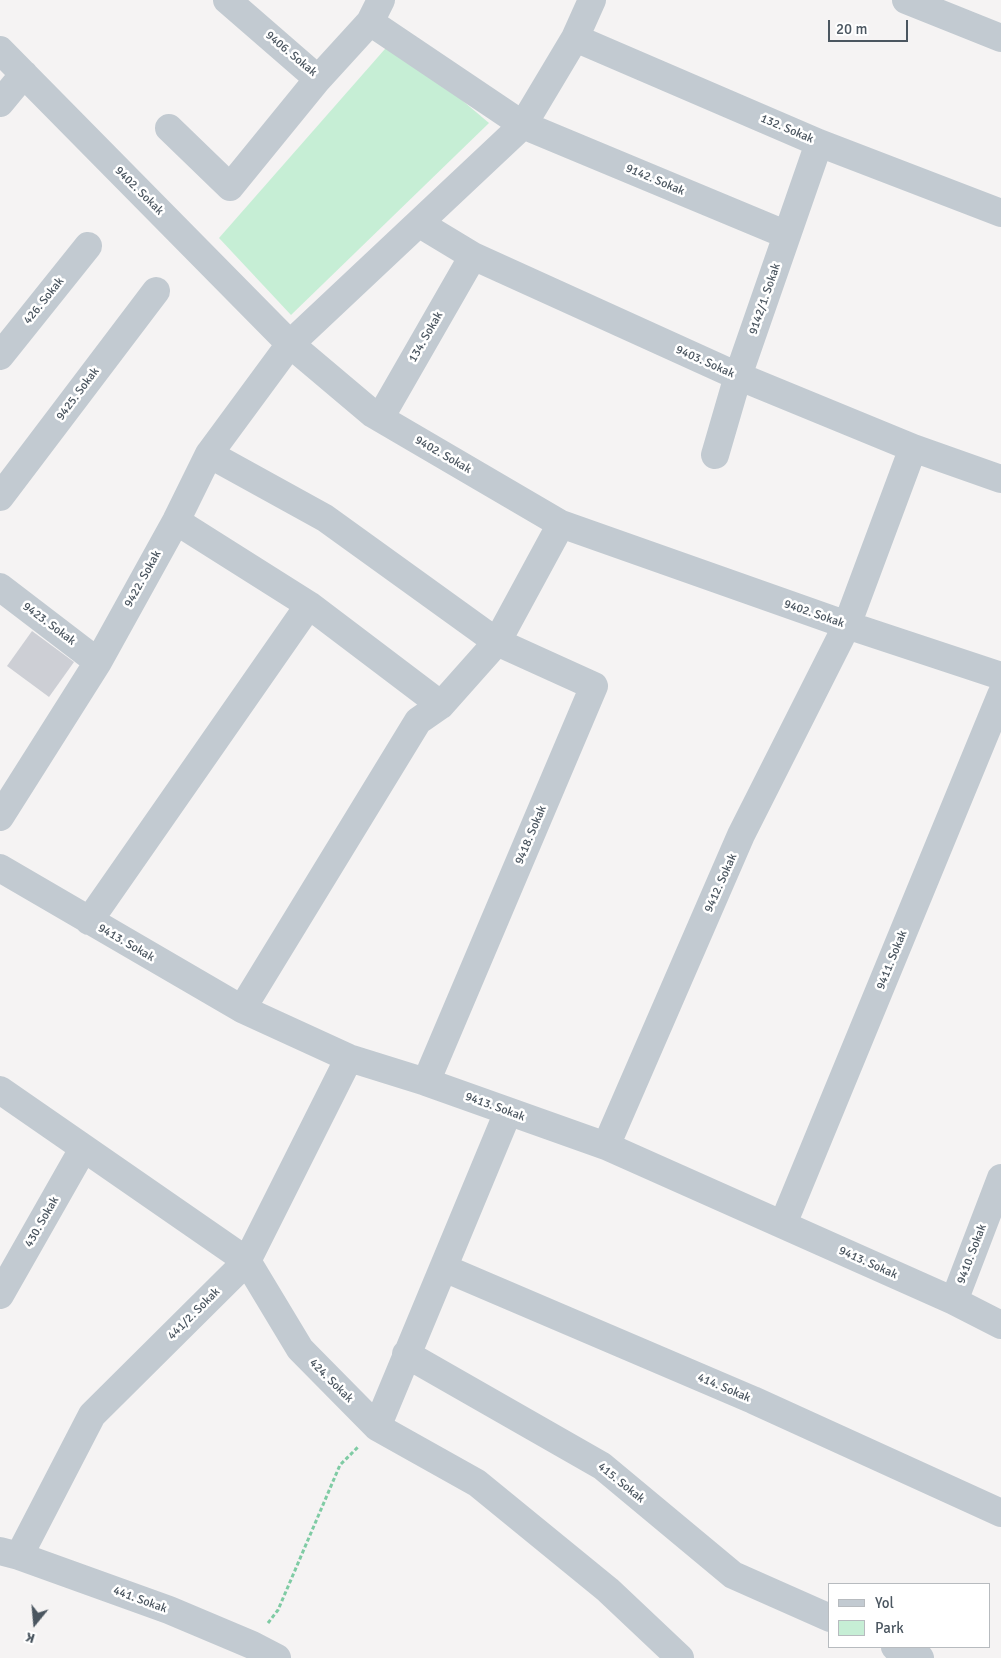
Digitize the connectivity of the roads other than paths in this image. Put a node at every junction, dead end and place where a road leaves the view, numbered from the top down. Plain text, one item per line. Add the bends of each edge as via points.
1 (227, 0) edge
2 (592, 0) edge
3 (906, 0) edge
4 (376, 11) edge
5 (575, 38) junction
6 (1001, 38) edge
7 (0, 50) edge
8 (24, 74) junction
9 (318, 79) junction
10 (0, 103) edge
11 (523, 125) junction
12 (168, 128) dead end
13 (819, 143) junction
14 (1001, 213) edge
15 (420, 224) junction
16 (787, 235) junction
17 (88, 246) dead end
18 (473, 256) junction
19 (156, 291) dead end
20 (290, 344) junction
21 (0, 356) edge
22 (738, 376) junction
23 (380, 418) junction
24 (914, 448) junction
25 (209, 454) junction
26 (715, 455) dead end
27 (1001, 479) edge
28 (0, 497) edge
29 (176, 521) junction
30 (561, 524) junction
31 (0, 587) edge
32 (309, 605) junction
33 (847, 625) junction
34 (497, 642) junction
35 (98, 662) junction
36 (1001, 676) edge
37 (1001, 695) edge
38 (441, 705) junction
39 (0, 817) edge
40 (0, 868) edge
41 (89, 921) junction
42 (242, 1010) junction
43 (349, 1058) junction
44 (426, 1082) junction
45 (0, 1090) edge
46 (508, 1112) junction
47 (606, 1146) junction
48 (84, 1149) junction
49 (1001, 1178) edge
50 (782, 1224) junction
51 (247, 1261) junction
52 (444, 1268) junction
53 (0, 1296) edge
54 (954, 1302) junction
55 (1001, 1325) edge
56 (406, 1354) junction
57 (376, 1428) junction
58 (1001, 1513) edge
59 (10, 1553) edge
60 (828, 1617) edge
61 (897, 1648) edge
62 (248, 1651) edge
63 (277, 1658) edge
64 (680, 1658) edge
65 (920, 1658) edge

1 - 9 street, 9406. Sokak
2 - 5 street
3 - 6 street
4 - 9 street, 9406. Sokak
4 - 11 street, 9142. Sokak
5 - 11 street
5 - 13 street, 132. Sokak
7 - 8 street, 9402. Sokak
8 - 10 street
8 - 20 street, 9402. Sokak
9 - 12 street via 230,187
11 - 15 street, 9422. Sokak
11 - 16 street, 9142. Sokak
13 - 14 street, 132. Sokak
13 - 16 street, 9142/1. Sokak
15 - 18 street, 9403. Sokak
15 - 20 street, 9422. Sokak
16 - 22 street, 9142/1. Sokak
17 - 21 street, 426. Sokak
18 - 22 street, 9403. Sokak
18 - 23 street, 134. Sokak
19 - 28 street, 9425. Sokak
20 - 23 street, 9402. Sokak
20 - 25 street, 9422. Sokak
22 - 24 street, 9403. Sokak
22 - 26 street, 9142/1. Sokak
23 - 30 street, 9402. Sokak
24 - 27 street, 9403. Sokak
24 - 33 street, 9412. Sokak
25 - 29 street, 9422. Sokak
25 - 34 street via 325,518
29 - 32 street
29 - 35 street, 9422. Sokak
30 - 33 street, 9402. Sokak
30 - 34 street
31 - 35 street, 9423. Sokak
32 - 38 street
32 - 41 street
33 - 36 street, 9402. Sokak
33 - 47 street, 9412. Sokak via 741,835
34 - 38 street
34 - 44 street, 9418. Sokak via 594,686
35 - 39 street, 9422. Sokak
37 - 50 street, 9411. Sokak
38 - 42 street via 418,722
40 - 41 street, 9413. Sokak
41 - 42 street, 9413. Sokak
42 - 43 street, 9413. Sokak
43 - 44 street, 9413. Sokak
43 - 51 street, 441/2. Sokak
44 - 46 street, 9413. Sokak
45 - 48 street, 424. Sokak
46 - 47 street, 9413. Sokak
46 - 52 street
47 - 50 street, 9413. Sokak
48 - 51 street, 424. Sokak
48 - 53 street, 430. Sokak
49 - 54 street, 9410. Sokak
50 - 54 street, 9413. Sokak
51 - 57 street, 424. Sokak via 300,1350
51 - 59 street, 441/2. Sokak via 92,1415
52 - 56 street
52 - 58 street, 414. Sokak via 753,1400
54 - 55 street, 9413. Sokak
56 - 57 street
56 - 60 street, 415. Sokak via 602,1466 733,1575
57 - 64 street, 424. Sokak via 477,1483 608,1590
59 - 62 street, 441. Sokak via 169,1610
61 - 65 street
62 - 63 street, 441. Sokak

